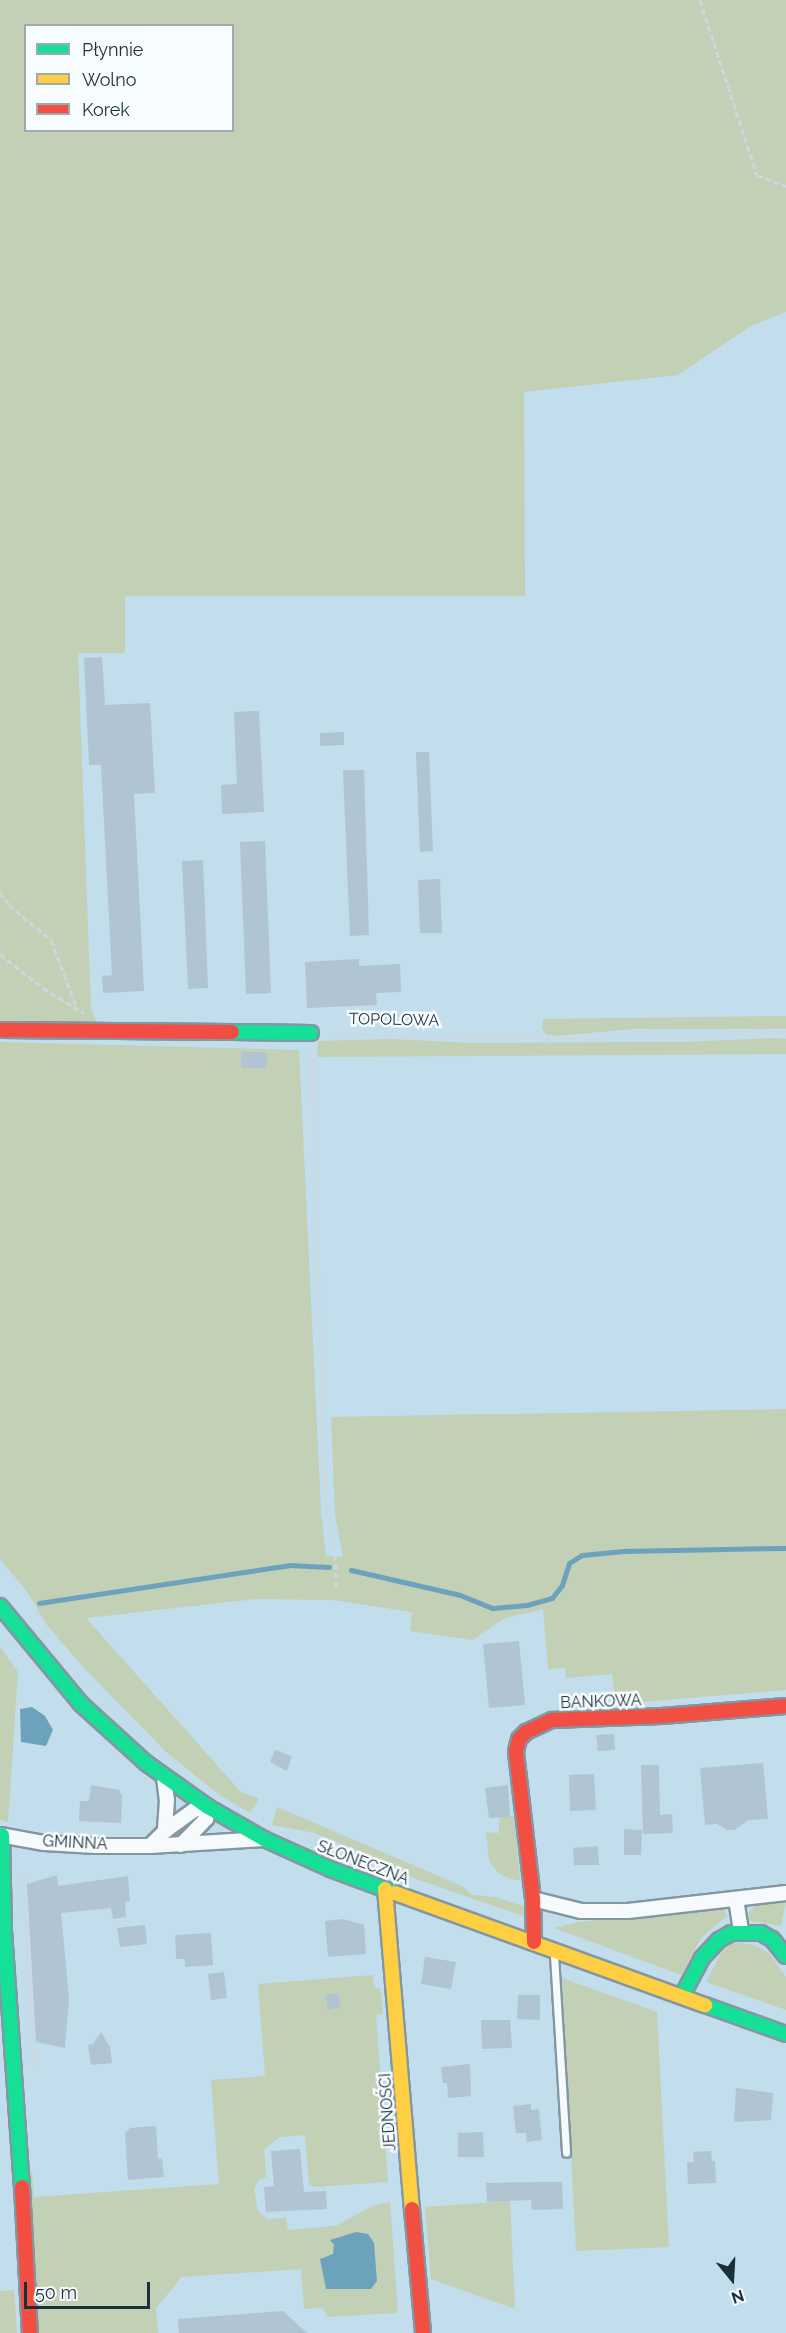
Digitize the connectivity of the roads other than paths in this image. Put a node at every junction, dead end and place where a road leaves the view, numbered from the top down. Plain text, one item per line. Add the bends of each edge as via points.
1 (0, 1030) edge
2 (312, 1033) road end
3 (0, 1606) edge
4 (786, 1706) edge
5 (164, 1777) junction
6 (208, 1807) junction
7 (165, 1831) junction
8 (1, 1835) edge
9 (264, 1839) junction
10 (181, 1845) junction
11 (155, 1846) junction
12 (385, 1889) junction
13 (786, 1893) edge
14 (533, 1899) junction
15 (736, 1899) junction
16 (741, 1931) junction
17 (534, 1942) junction
18 (554, 1949) junction
19 (786, 1956) edge
20 (682, 1996) junction
21 (786, 2034) edge
22 (566, 2153) dead end
23 (30, 2333) edge
24 (423, 2333) edge

1 - 2 street
3 - 5 street, SŁONECZNA via 81,1704
4 - 14 street, BANKOWA via 552,1720 526,1732 516,1751
5 - 6 street, SŁONECZNA
5 - 7 street
6 - 7 street via 194,1810
6 - 9 street, SŁONECZNA
6 - 10 street via 206,1818
7 - 11 street
8 - 11 street, GMINNA via 45,1843
8 - 23 street
9 - 10 street, GMINNA
9 - 12 street, SŁONECZNA
10 - 11 street, GMINNA
12 - 17 street, SŁONECZNA
12 - 24 street, JEDNOŚCI
13 - 15 street
14 - 15 street via 580,1911 604,1911
14 - 17 street, BANKOWA
15 - 16 street
16 - 19 street via 772,1939
16 - 20 street via 719,1940 708,1952
17 - 18 street, SŁONECZNA
18 - 20 street, SŁONECZNA
18 - 22 lane
20 - 21 street, SŁONECZNA

